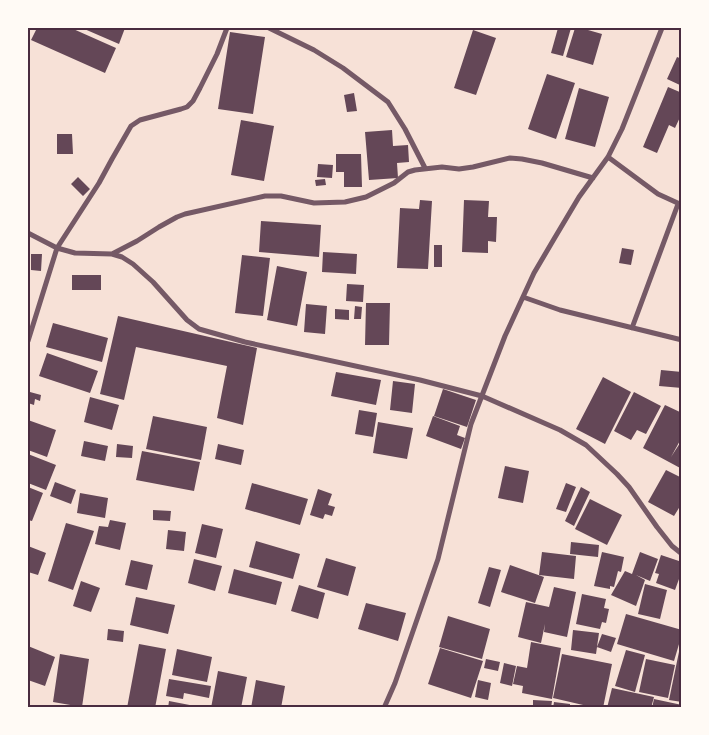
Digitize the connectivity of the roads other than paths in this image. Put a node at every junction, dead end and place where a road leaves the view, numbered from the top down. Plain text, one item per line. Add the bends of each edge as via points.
1 (226, 28) edge
2 (269, 28) edge
3 (662, 28) edge
4 (608, 157) junction
5 (425, 168) junction
6 (594, 178) junction
7 (680, 205) edge
8 (28, 233) edge
9 (57, 248) junction
10 (112, 254) junction
11 (523, 297) junction
12 (632, 328) junction
13 (682, 340) edge
14 (28, 341) edge
15 (482, 396) junction
16 (682, 554) edge
17 (384, 708) edge

1 - 9 street via 218,54 193,101 181,110 140,120 131,126
2 - 5 street via 343,68 388,102
3 - 4 street
4 - 6 street
4 - 7 street via 658,194
5 - 6 street via 459,169 510,158 542,163
5 - 10 street via 408,172 366,197 344,202 314,203 275,195 185,214
6 - 11 street via 579,197
7 - 12 street
8 - 9 street
9 - 10 street via 75,253
9 - 14 street
10 - 15 street via 133,264 187,320 204,331
11 - 12 street
11 - 15 street
12 - 13 street
15 - 16 street via 560,430 586,446 629,487 672,546
15 - 17 street via 470,424 438,559

